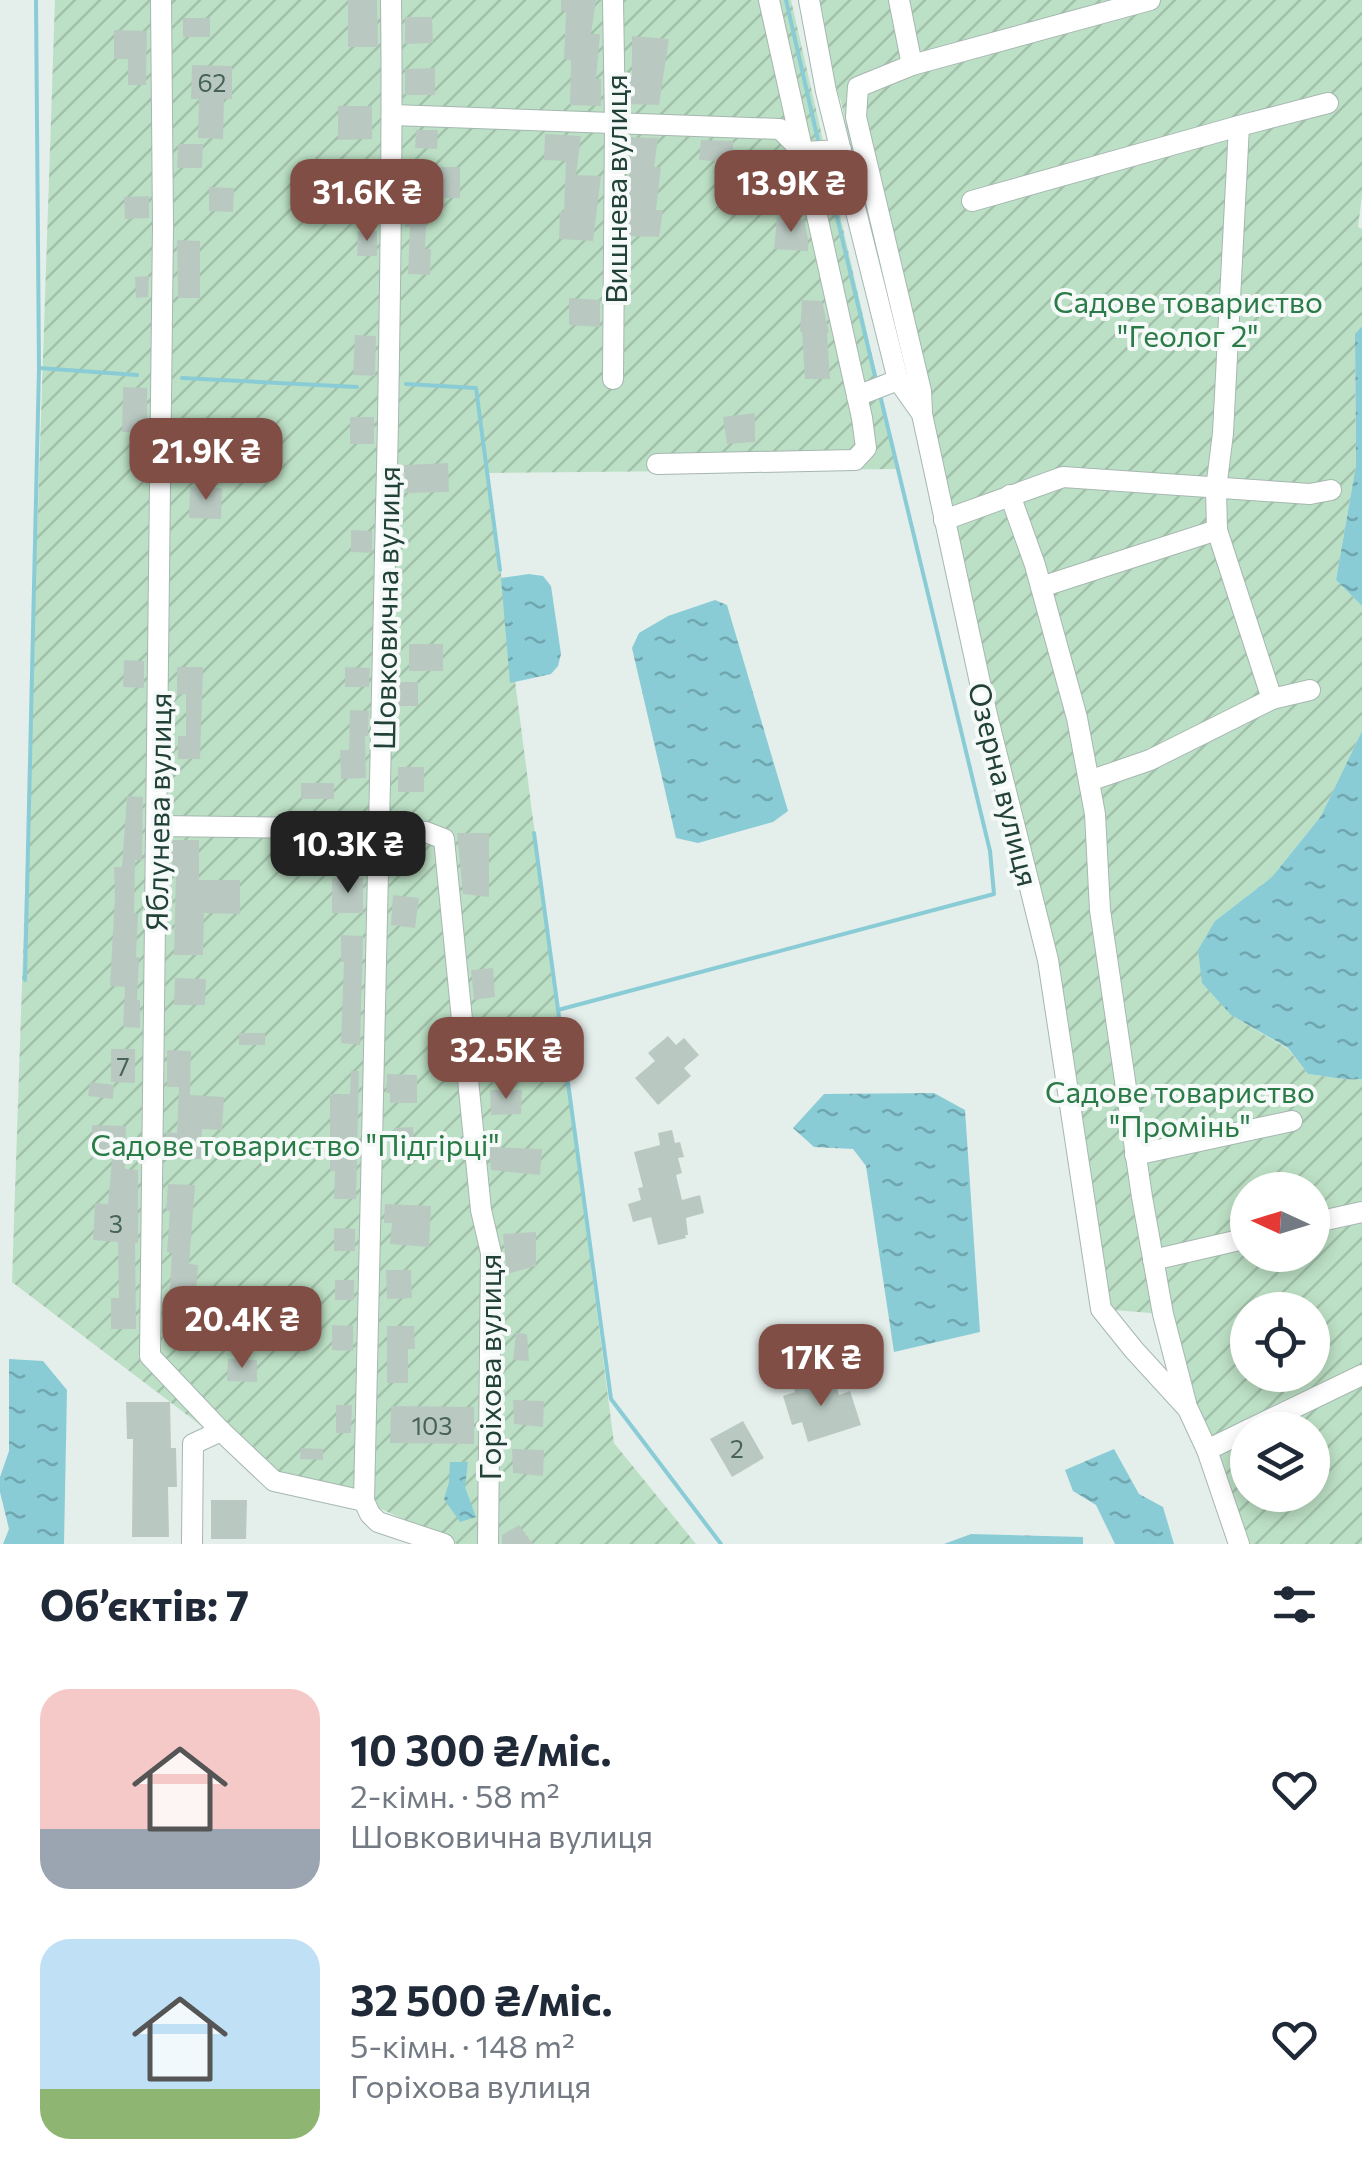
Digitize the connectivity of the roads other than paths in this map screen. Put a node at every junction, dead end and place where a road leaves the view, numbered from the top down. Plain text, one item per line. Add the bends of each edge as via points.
1 (160, 0) edge
2 (390, 0) edge
3 (613, 0) edge
4 (770, 0) edge
5 (808, 0) edge
6 (899, 0) edge
7 (1150, 0) edge
8 (912, 65) junction
9 (1328, 104) dead end
10 (393, 115) junction
11 (615, 122) junction
12 (1239, 126) junction
13 (841, 150) junction
14 (803, 152) junction
15 (972, 201) dead end
16 (614, 379) dead end
17 (898, 380) junction
18 (857, 396) junction
19 (922, 414) junction
20 (657, 464) dead end
21 (1216, 489) junction
22 (1331, 490) dead end
23 (1010, 495) junction
24 (944, 520) junction
25 (1217, 530) junction
26 (1041, 587) junction
27 (1310, 690) dead end
28 (1272, 699) junction
29 (1089, 781) junction
30 (157, 826) junction
31 (380, 830) junction
32 (1292, 1121) dead end
33 (1136, 1156) junction
34 (1362, 1212) edge
35 (1330, 1219) edge
36 (1230, 1242) edge
37 (1153, 1260) junction
38 (1362, 1375) edge
39 (1188, 1409) junction
40 (1285, 1412) edge
41 (221, 1432) junction
42 (1230, 1439) edge
43 (1207, 1450) junction
44 (367, 1508) junction
45 (192, 1544) edge
46 (444, 1544) edge
47 (488, 1544) edge
48 (1239, 1544) edge

1 - 30 street, Яблунева вулиця
2 - 10 street, Шовковична вулиця
3 - 11 street, Вишнева вулиця
4 - 14 street
5 - 13 street, Озерна вулиця
6 - 8 street
7 - 8 street
8 - 19 street via 858,86 856,117
9 - 12 street
10 - 11 street
10 - 31 street, Шовковична вулиця
11 - 14 street via 780,129
11 - 16 street, Вишнева вулиця
12 - 15 street
12 - 21 street
13 - 14 street
13 - 17 street, Озерна вулиця
14 - 18 street
17 - 18 street
17 - 19 street, Озерна вулиця
18 - 20 street via 866,448 855,460
19 - 24 street, Озерна вулиця
21 - 22 street
21 - 23 street via 1062,477
21 - 25 street
23 - 24 street
23 - 26 street
24 - 39 street, Озерна вулиця via 1048,960 1102,1309
25 - 26 street
25 - 28 street
26 - 29 street
27 - 28 street
28 - 29 street via 1150,760
29 - 33 street via 1100,910
30 - 31 street
30 - 41 street, Яблунева вулиця via 150,1356
31 - 44 street, Шовковична вулиця
31 - 47 street, Горіхова вулиця via 444,839 491,1253
32 - 33 street
33 - 37 street
34 - 35 street
36 - 37 street
37 - 39 street
38 - 40 street
39 - 43 street, Озерна вулиця
41 - 44 street, Яблунева вулиця via 274,1481
41 - 45 street via 193,1444
42 - 43 street
43 - 48 street, Озерна вулиця
44 - 46 street, Яблунева вулиця via 378,1522

